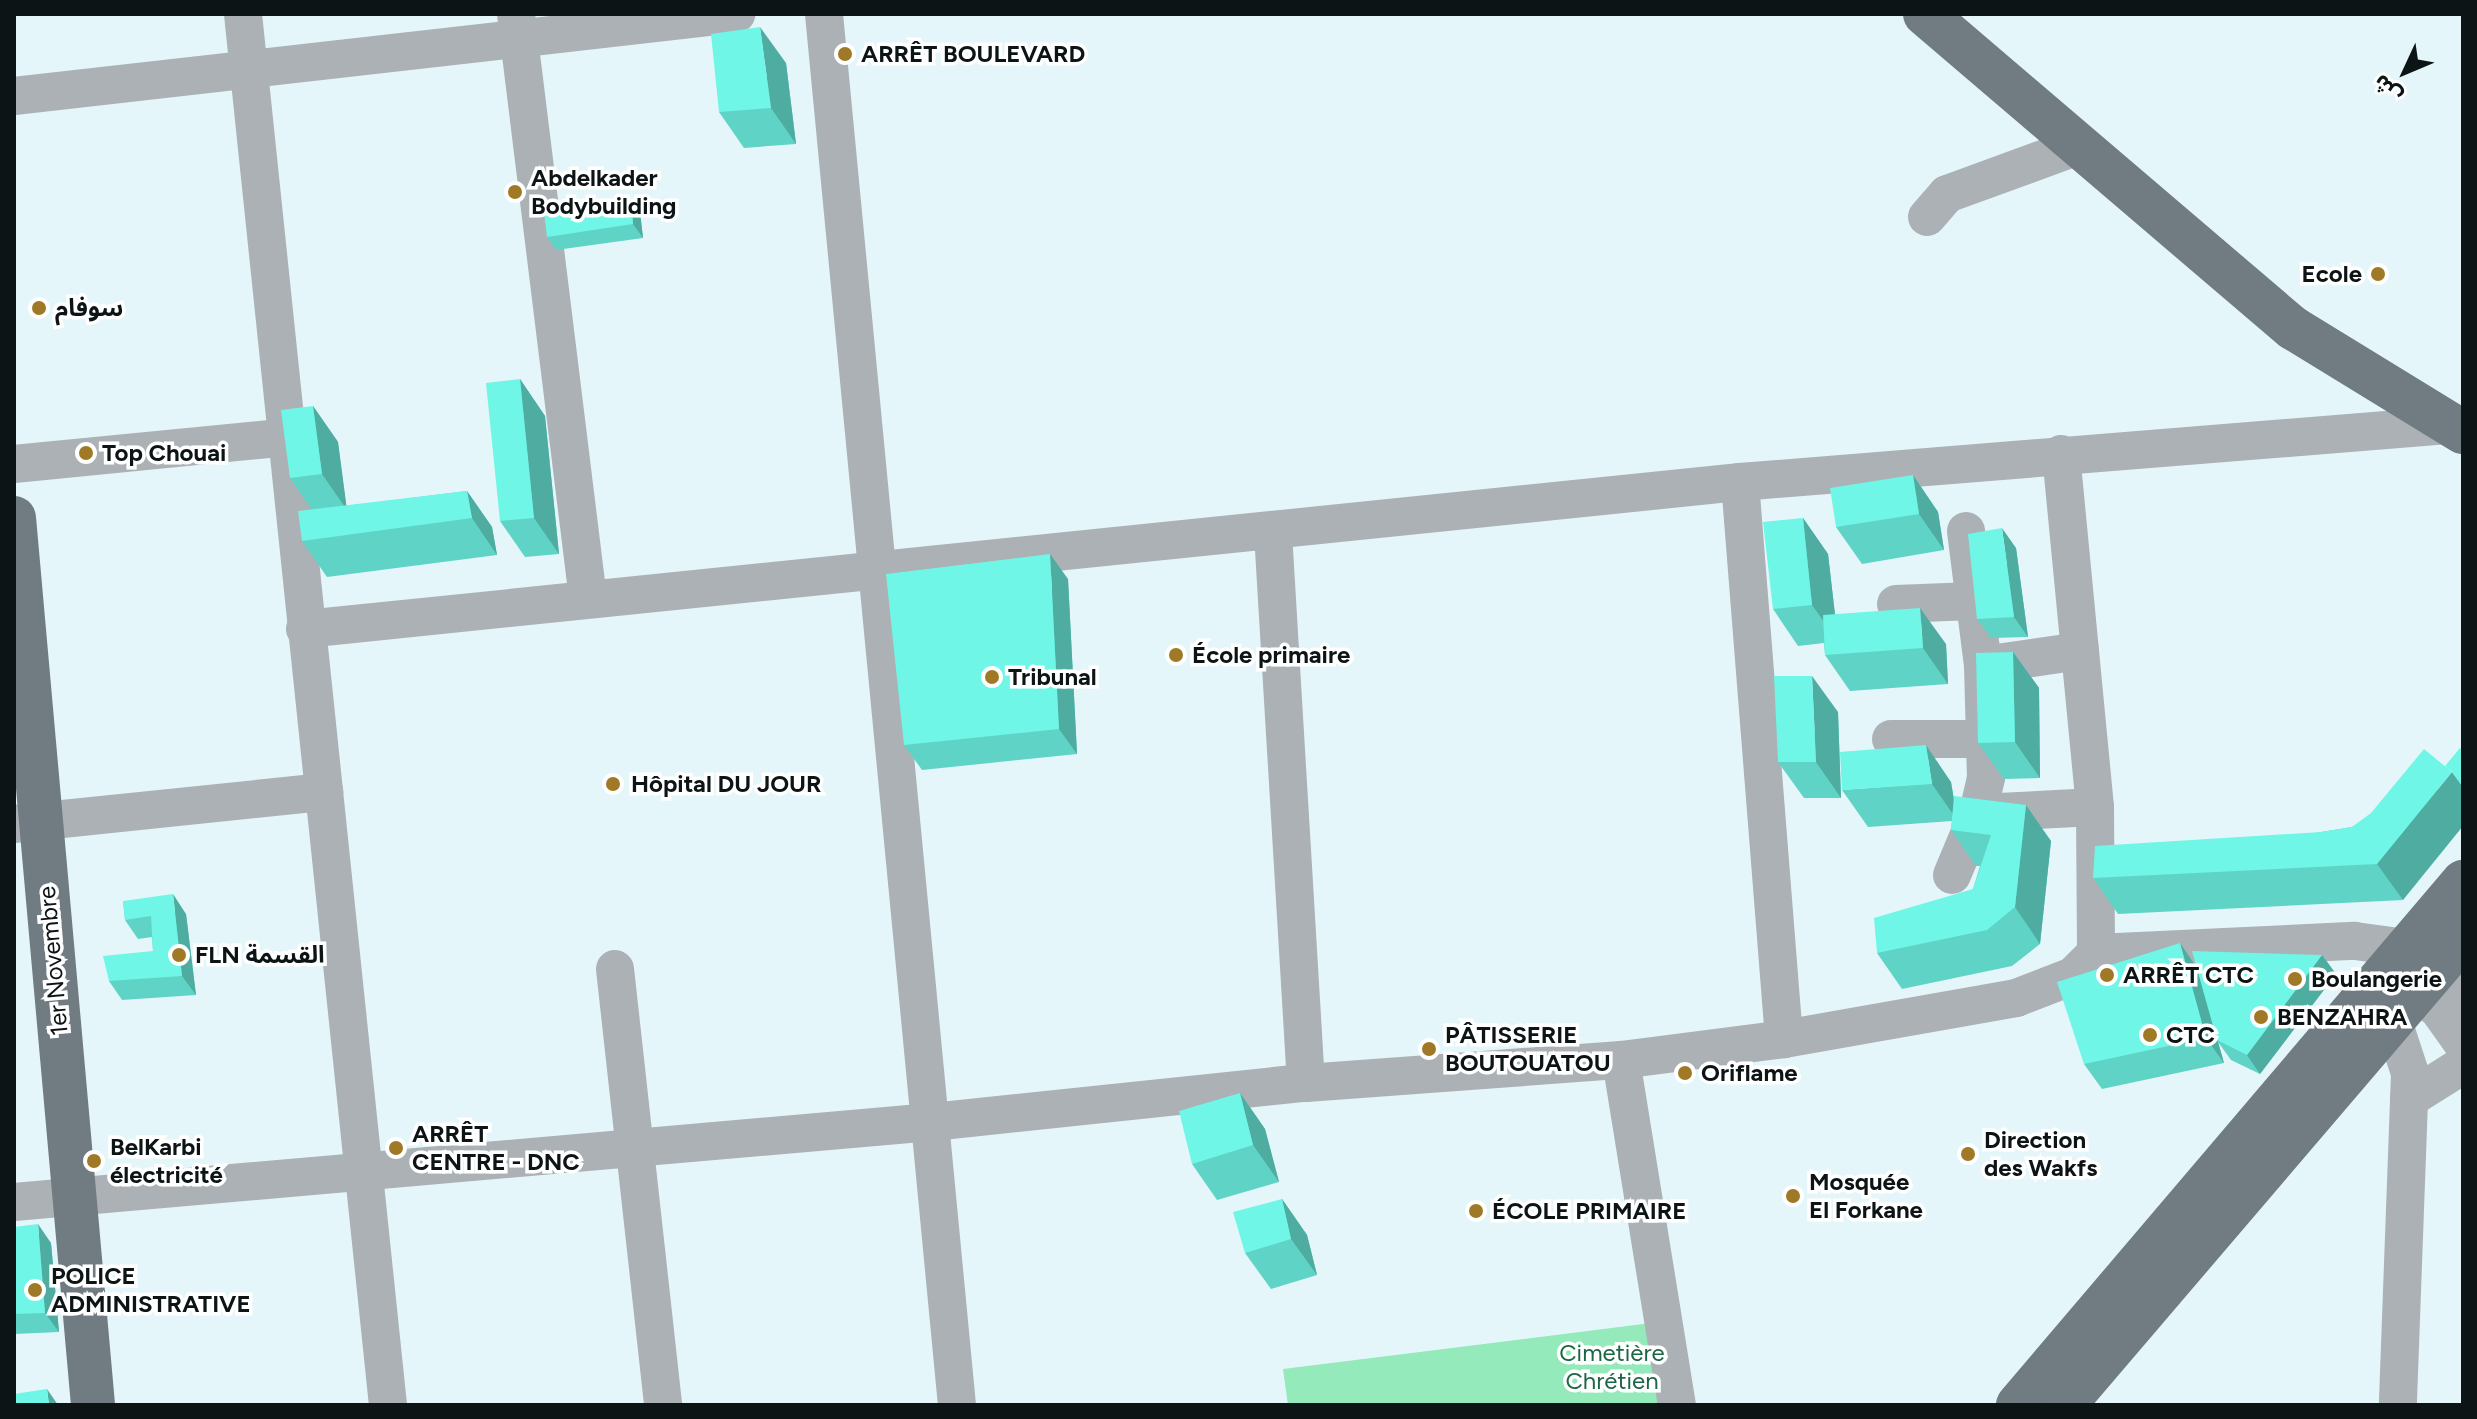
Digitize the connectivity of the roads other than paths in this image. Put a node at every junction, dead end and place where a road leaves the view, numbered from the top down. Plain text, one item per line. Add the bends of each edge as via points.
1 (243, 14) edge
2 (736, 14) edge
3 (824, 14) edge
4 (1925, 14) edge
5 (517, 28) edge
6 (248, 73) junction
7 (14, 96) edge
8 (2078, 146) junction
9 (1927, 217) dead end
10 (2455, 428) edge
11 (289, 437) junction
12 (2061, 454) junction
13 (14, 464) edge
14 (1740, 482) junction
15 (14, 518) edge
16 (1966, 531) edge
17 (1273, 533) junction
18 (874, 574) junction
19 (588, 599) junction
20 (1973, 601) junction
21 (1896, 604) dead end
22 (305, 629) junction
23 (2080, 651) junction
24 (1983, 665) junction
25 (1891, 739) dead end
26 (1983, 739) junction
27 (324, 792) junction
28 (2095, 807) junction
29 (1978, 813) junction
30 (28, 823) edge
31 (2137, 860) edge
32 (2093, 865) junction
33 (1952, 875) dead end
34 (2463, 882) edge
35 (2096, 953) junction
36 (615, 969) dead end
37 (2417, 973) edge
38 (2463, 1006) edge
39 (1784, 1039) junction
40 (2463, 1044) edge
41 (1621, 1060) junction
42 (2463, 1065) edge
43 (1306, 1083) junction
44 (2409, 1099) junction
45 (932, 1122) junction
46 (635, 1147) junction
47 (363, 1170) junction
48 (74, 1195) junction
49 (14, 1202) edge
50 (93, 1405) edge
51 (388, 1405) edge
52 (663, 1405) edge
53 (957, 1405) edge
54 (1677, 1405) edge
55 (2018, 1405) edge
56 (2064, 1405) edge
57 (2398, 1405) edge

1 - 6 street
2 - 5 street
3 - 18 street
4 - 8 main road
5 - 6 street
5 - 19 street
6 - 7 street
6 - 11 street
8 - 9 street via 1947,194
8 - 10 main road via 2293,328
10 - 12 street
11 - 13 street
11 - 22 street
12 - 14 street
12 - 23 street
14 - 17 street
14 - 39 street
15 - 30 main road, 1er Novembre
16 - 20 street
17 - 18 street
17 - 43 street
18 - 19 street
18 - 45 street
19 - 22 street
20 - 21 street
20 - 24 street
22 - 27 street
23 - 24 street
23 - 28 street
24 - 26 street
25 - 26 street
26 - 29 street via 1986,778
27 - 30 street
27 - 47 street
28 - 29 street
28 - 32 street
29 - 33 street
30 - 48 main road, 1er Novembre
31 - 32 street
32 - 35 street
34 - 37 main road
35 - 37 street via 2355,941
35 - 39 street via 2073,976 2043,991
36 - 46 street
37 - 38 street
37 - 40 street
37 - 44 street via 2405,1047
37 - 55 main road
37 - 56 main road
39 - 41 street
41 - 43 street
41 - 54 street
42 - 44 street
43 - 45 street
44 - 57 street
45 - 46 street
45 - 53 street
46 - 47 street
46 - 52 street
47 - 48 street
47 - 51 street
48 - 49 street
48 - 50 main road, 1er Novembre

